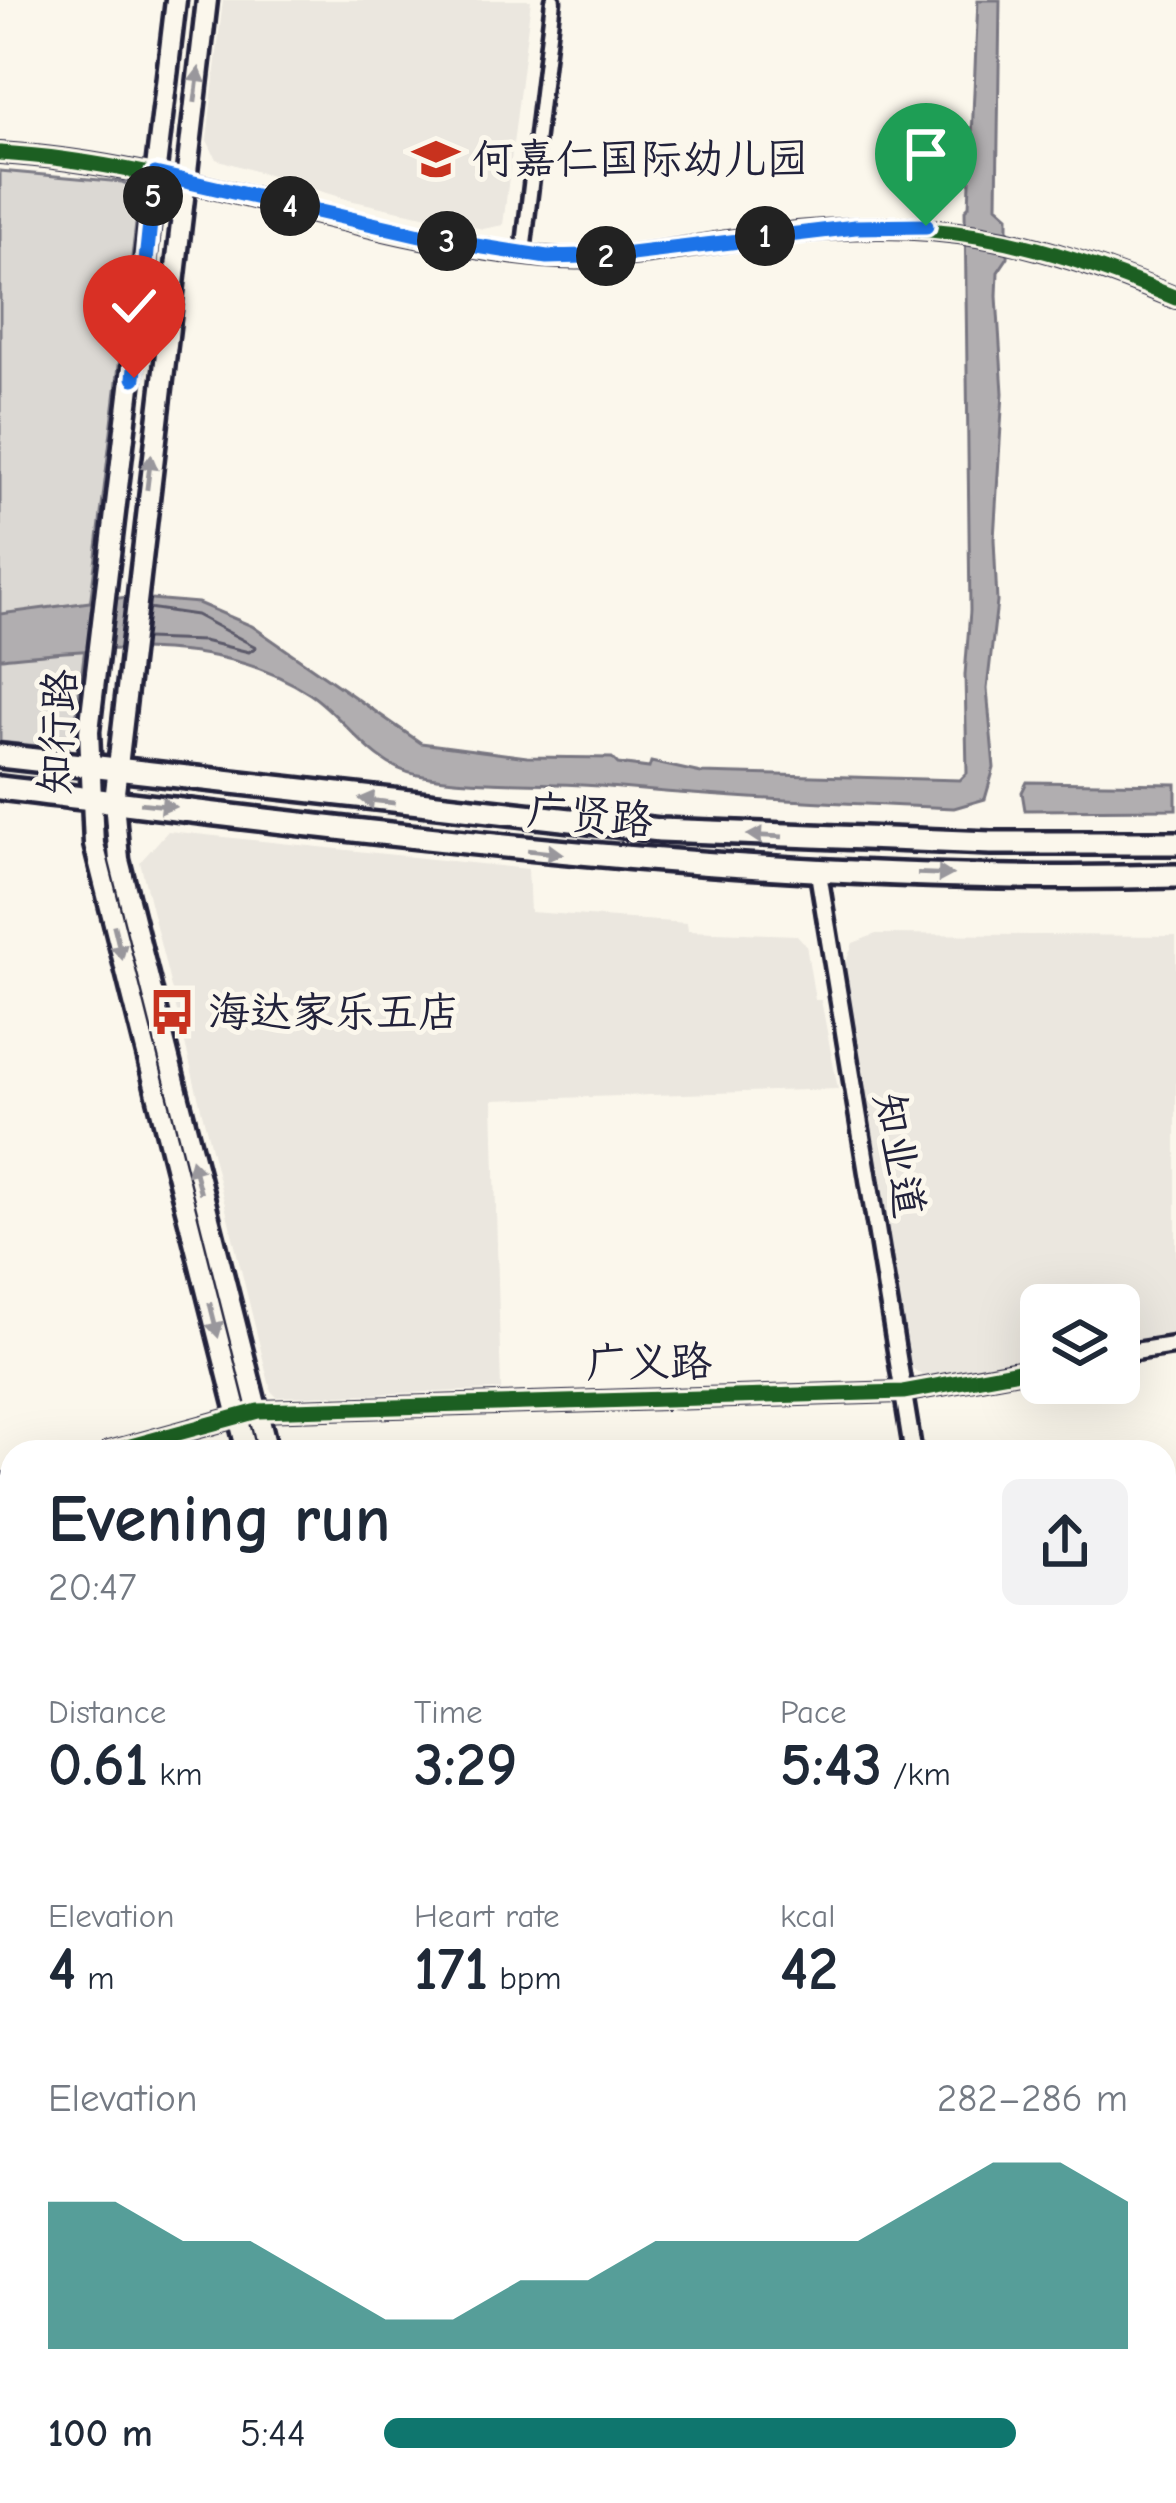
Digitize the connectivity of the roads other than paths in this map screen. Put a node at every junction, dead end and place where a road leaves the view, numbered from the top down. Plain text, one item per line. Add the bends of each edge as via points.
1 (176, 0) edge
2 (207, 0) edge
3 (553, 0) edge
4 (0, 153) edge
5 (155, 174) junction
6 (185, 183) junction
7 (523, 254) junction
8 (1176, 298) edge
9 (0, 756) edge
10 (88, 766) junction
11 (114, 769) junction
12 (0, 788) edge
13 (88, 799) junction
14 (113, 801) junction
15 (1176, 843) edge
16 (818, 870) junction
17 (1176, 876) edge
18 (1176, 1345) edge
19 (1140, 1351) edge
20 (1020, 1371) edge
21 (903, 1393) junction
22 (248, 1413) junction
23 (152, 1440) edge
24 (247, 1440) edge
25 (262, 1440) edge
26 (911, 1440) edge

1 - 5 main road, 知行路
6 -> 2 main road, 知行路
3 - 7 street
4 - 5 street
5 - 6 street
5 - 10 main road, 知行路
6 - 7 street
11 -> 6 main road, 知行路
7 - 8 street via 623,255 855,227 953,229 1086,260
9 - 10 main road, 广贤路
10 - 11 main road, 广贤路
10 - 13 main road, 知行路
11 - 14 main road, 知行路
15 -> 11 main road, 广贤路 via 660,830
12 - 13 main road, 广贤路
13 - 14 main road, 广贤路
13 -> 22 main road, 知行路
14 -> 16 main road, 广贤路 via 585,856
22 -> 14 main road, 知行路 via 119,860
16 -> 17 main road, 广贤路
16 - 21 street, 知业道
18 - 19 street
20 - 21 street, 广义路
21 - 22 street, 广义路
21 - 26 street, 知业道
22 - 23 street, 广义路
22 - 24 main road, 知行路
22 - 25 main road, 知行路

